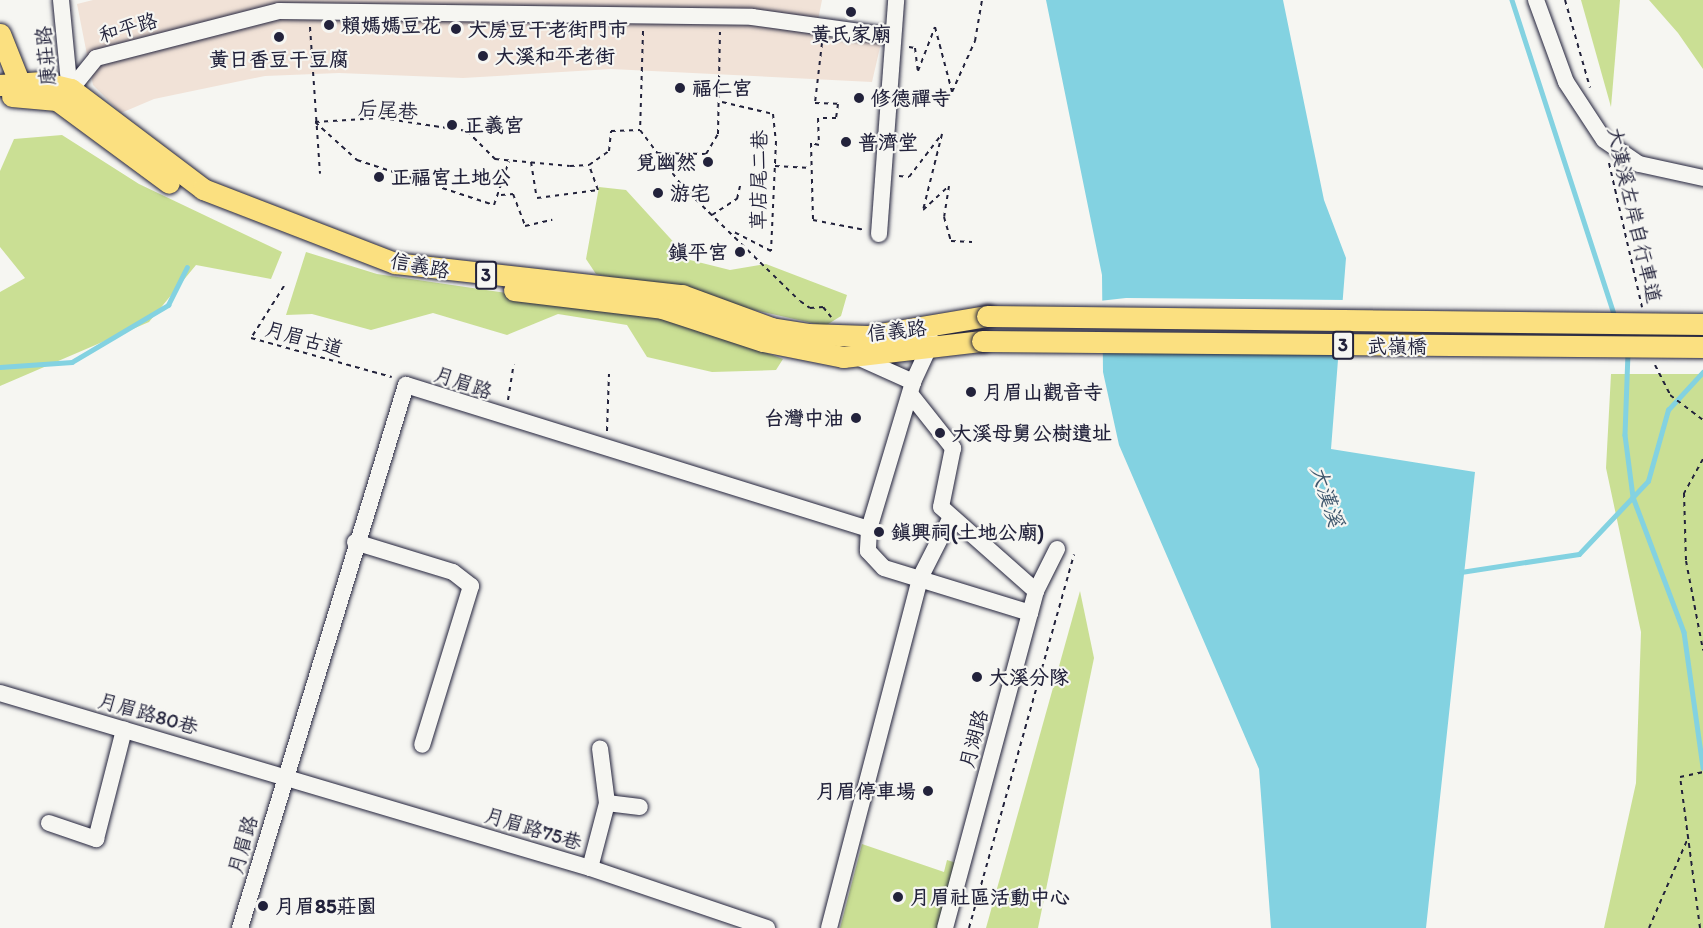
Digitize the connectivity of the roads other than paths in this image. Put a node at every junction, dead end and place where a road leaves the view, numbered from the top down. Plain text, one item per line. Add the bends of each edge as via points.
1 (61, 0) edge
2 (749, 0) edge
3 (896, 0) edge
4 (1536, 0) edge
5 (278, 5) edge
6 (455, 5) edge
7 (752, 17) junction
8 (0, 34) edge
9 (889, 36) junction
10 (0, 85) edge
11 (23, 88) junction
12 (0, 99) edge
13 (70, 99) junction
14 (1703, 178) edge
15 (879, 234) road end
16 (987, 316) joint
17 (1703, 324) edge
18 (941, 327) junction
19 (982, 341) joint
20 (1703, 347) edge
21 (926, 350) junction
22 (855, 356) junction
23 (912, 389) junction
24 (950, 519) junction
25 (869, 529) junction
26 (355, 542) junction
27 (1057, 549) dead end
28 (920, 578) junction
29 (1036, 591) junction
30 (1030, 613) junction
31 (0, 693) edge
32 (124, 729) junction
33 (422, 745) dead end
34 (600, 748) dead end
35 (285, 775) junction
36 (607, 802) junction
37 (640, 807) dead end
38 (49, 823) dead end
39 (590, 868) junction
40 (240, 928) edge
41 (767, 928) edge
42 (829, 928) edge
43 (945, 928) edge

1 - 13 street, 康莊路
2 - 7 street
3 - 9 street
4 - 14 street via 1566,82 1604,140 1640,164
5 - 6 street, 和平路 via 309,13
5 - 13 street, 和平路 via 96,58
6 - 7 street, 和平路
7 - 9 street, 和平路 via 823,31
8 - 11 main road
9 - 15 street
10 - 11 main road, 信義路 / 3
11 - 12 main road, 信義路 / 3
11 - 13 main road, 信義路 / 3 via 57,100
13 - 18 main road, 信義路 / 3 via 203,189 395,263 682,295 771,328 808,334 867,336
13 - 22 main road, 信義路 / 3 via 158,177 275,233 386,271 662,308 763,341
16 - 17 main road, 武嶺橋 / 3, bridge
16 - 18 main road, 信義路 / 3
18 - 21 street
19 - 20 main road, 武嶺橋 / 3, bridge
19 - 21 main road, 信義路 / 3
21 - 22 main road, 信義路 / 3
21 - 23 street
22 - 23 street
23 - 24 street via 952,448 940,507
23 - 25 street
24 - 28 street
24 - 29 street
25 - 26 street, 月眉路 via 406,386
25 - 28 street via 868,551 884,568
26 - 33 street via 453,572 471,586
26 - 35 street, 月眉路
27 - 29 street, 月湖路
28 - 30 street
28 - 42 street
29 - 30 street, 月湖路
30 - 43 street, 月湖路
31 - 32 street, 月眉路80巷
32 - 35 street, 月眉路80巷
32 - 38 street via 96,839
34 - 36 street
35 - 39 street, 月眉路75巷
35 - 40 street, 月眉路
36 - 37 street
36 - 39 street
39 - 41 street, 月眉路75巷

